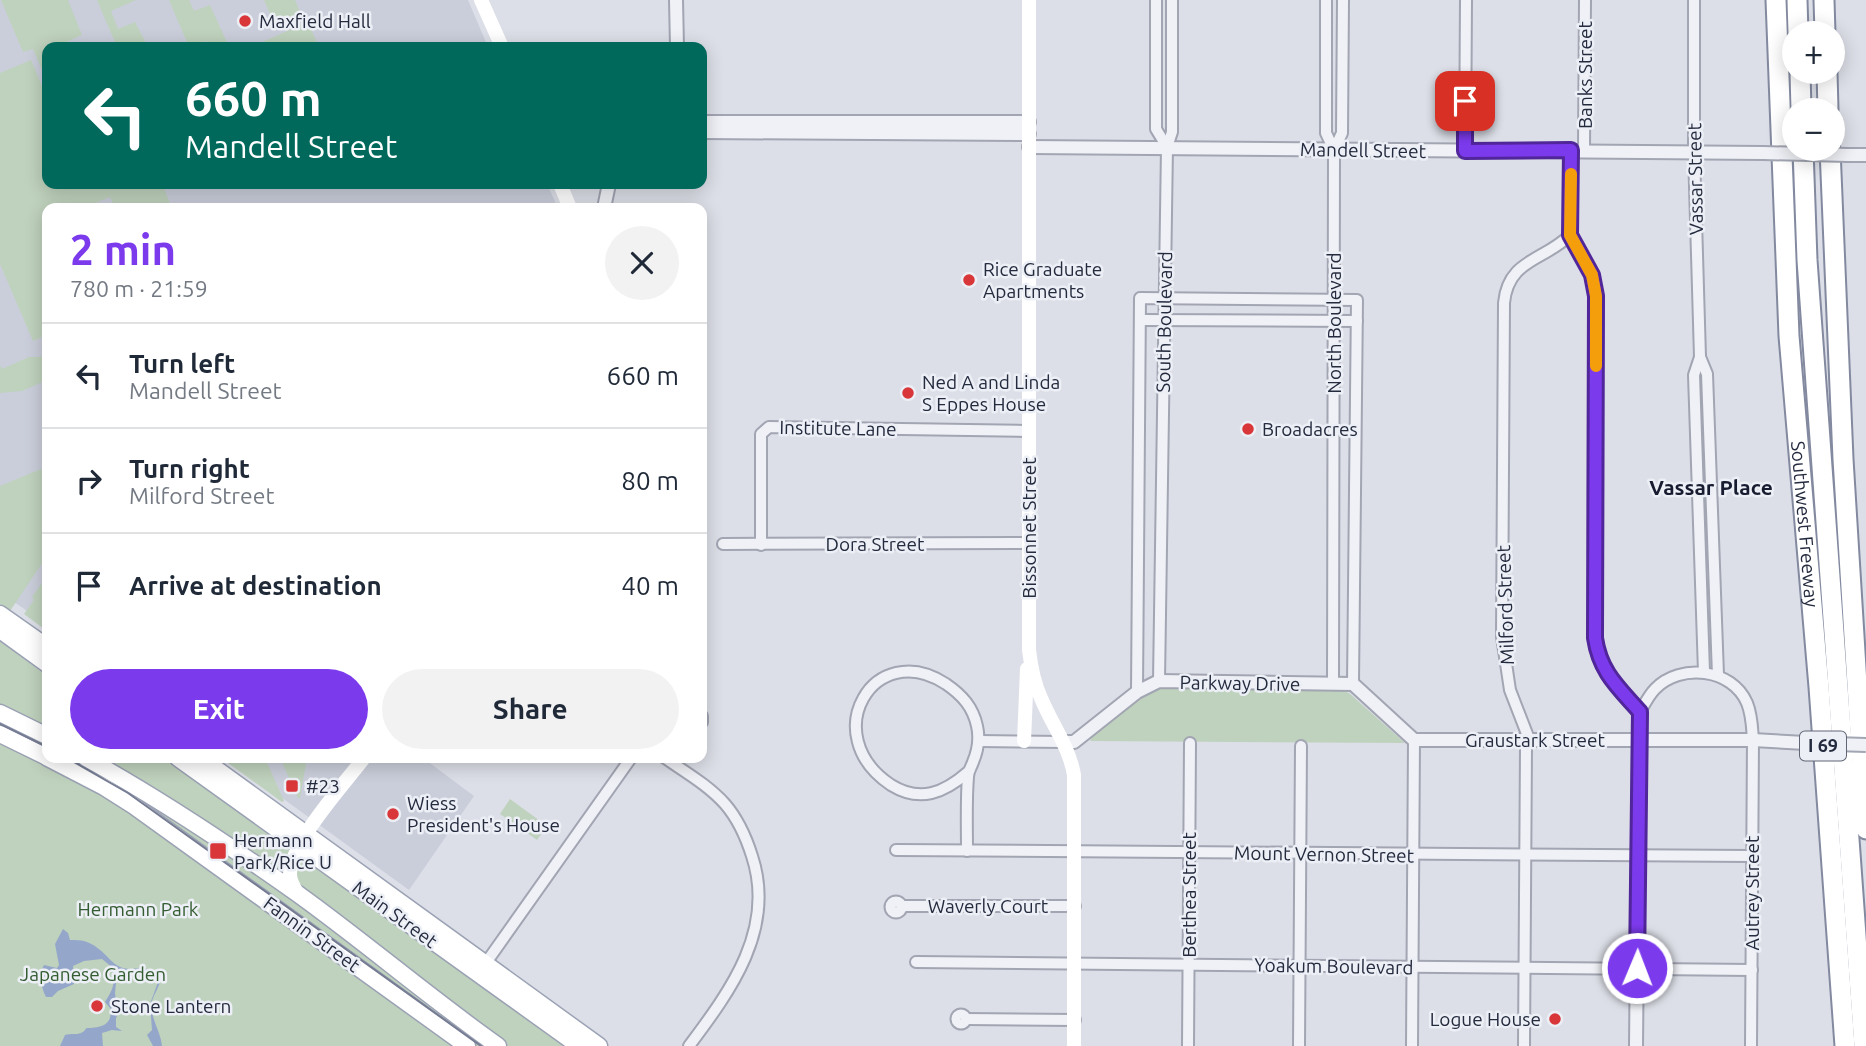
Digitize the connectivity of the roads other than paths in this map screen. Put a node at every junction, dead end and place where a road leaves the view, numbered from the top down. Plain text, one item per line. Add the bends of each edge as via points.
1 (481, 0) edge
2 (676, 0) edge
3 (1029, 0) edge
4 (1156, 0) edge
5 (1172, 0) edge
6 (1326, 0) edge
7 (1343, 0) edge
8 (1466, 0) edge
9 (1585, 0) edge
10 (1694, 0) edge
11 (1776, 0) edge
12 (1797, 0) edge
13 (1824, 0) edge
14 (1798, 21) edge
15 (1825, 21) edge
16 (500, 42) edge
17 (677, 42) edge
18 (707, 122) edge
19 (805, 127) junction
20 (707, 132) edge
21 (1029, 134) junction
22 (1167, 147) junction
23 (1334, 150) junction
24 (1578, 150) junction
25 (1465, 151) junction
26 (1694, 152) junction
27 (1782, 153) edge
28 (1845, 153) edge
29 (1866, 155) edge
30 (1803, 161) edge
31 (1839, 161) edge
32 (1570, 235) junction
33 (1164, 298) junction
34 (1335, 300) junction
35 (1140, 320) junction
36 (1164, 320) junction
37 (1335, 321) junction
38 (1357, 321) junction
39 (1700, 357) junction
40 (1028, 431) junction
41 (1334, 495) junction
42 (1355, 495) junction
43 (1161, 497) junction
44 (1138, 498) junction
45 (723, 544) dead end
46 (1028, 544) junction
47 (761, 545) junction
48 (0, 614) edge
49 (0, 630) edge
50 (42, 644) edge
51 (1029, 650) junction
52 (42, 660) edge
53 (1704, 673) junction
54 (1718, 675) junction
55 (1159, 681) junction
56 (1333, 684) junction
57 (1353, 684) junction
58 (1137, 692) junction
59 (1640, 712) junction
60 (0, 713) edge
61 (0, 734) edge
62 (42, 734) edge
63 (1529, 739) junction
64 (1414, 740) junction
65 (1753, 740) junction
66 (979, 741) junction
67 (1024, 741) junction
68 (1063, 741) junction
69 (1639, 741) junction
70 (1190, 743) dead end
71 (1866, 745) edge
72 (1301, 746) dead end
73 (42, 754) edge
74 (59, 763) edge
75 (95, 763) edge
76 (186, 763) edge
77 (207, 763) edge
78 (360, 763) edge
79 (627, 763) edge
80 (672, 763) edge
81 (968, 772) junction
82 (1866, 829) edge
83 (303, 839) junction
84 (895, 850) dead end
85 (967, 851) junction
86 (1074, 852) junction
87 (1189, 852) junction
88 (1301, 852) junction
89 (1415, 855) junction
90 (1525, 855) junction
91 (1639, 856) junction
92 (1752, 856) junction
93 (299, 895) junction
94 (902, 906) dead end
95 (1075, 906) junction
96 (916, 962) dead end
97 (1075, 963) junction
98 (1188, 965) junction
99 (1300, 966) junction
100 (1413, 967) junction
101 (1525, 968) junction
102 (1637, 968) junction
103 (481, 970) junction
104 (1752, 970) junction
105 (966, 1019) dead end
106 (1075, 1020) junction
107 (467, 1046) edge
108 (498, 1046) edge
109 (579, 1046) edge
110 (599, 1046) edge
111 (689, 1046) edge
112 (1074, 1046) edge
113 (1188, 1046) edge
114 (1299, 1046) edge
115 (1412, 1046) edge
116 (1524, 1046) edge
117 (1636, 1046) edge
118 (1751, 1046) edge
119 (1844, 1046) edge
120 (1864, 1046) edge

1 - 16 main road
2 - 17 street
3 - 21 main road, Bissonnet Street
4 - 22 street, South Boulevard via 1156,129
5 - 22 street, South Boulevard via 1172,132
6 - 23 street, North Boulevard via 1326,133
7 - 23 street, North Boulevard via 1342,133
8 - 25 street
9 - 24 street, Banks Street
10 - 26 street, Vassar Street
11 - 119 highway, Southwest Freeway / I 69 via 1789,336
12 - 14 highway
13 - 15 highway
18 - 19 street, Mandell Street
19 - 20 street, Mandell Street
19 - 21 street, Mandell Street
21 - 22 street, Mandell Street
21 - 40 main road, Bissonnet Street
22 - 23 street, Mandell Street
22 - 33 street, South Boulevard
23 - 25 street, Mandell Street
23 - 34 street, North Boulevard
24 - 25 street, Mandell Street
24 - 26 street, Mandell Street
24 - 32 street, Banks Street
26 - 27 street, Mandell Street, bridge
26 - 39 street, Vassar Street
28 - 29 street, Mandell Street
30 - 120 highway
31 - 82 highway, Southwest Freeway / I 69 via 1843,459
32 - 59 street, Banks Street via 1592,275 1596,296 1595,638 1606,674
32 - 63 street, Milford Street via 1560,246 1528,261 1505,289 1502,637 1510,690
33 - 34 street
33 - 35 street, South Boulevard via 1140,298
33 - 36 street, South Boulevard
34 - 37 street, North Boulevard
34 - 38 street, North Boulevard via 1357,300
35 - 36 street
35 - 44 street, South Boulevard
36 - 37 street
36 - 43 street, South Boulevard
37 - 38 street
37 - 41 street, North Boulevard
38 - 42 street, North Boulevard
39 - 53 street, Vassar Street via 1694,375
39 - 54 street, Vassar Street via 1707,374
40 - 46 main road, Bissonnet Street
40 - 47 street, Institute Lane via 769,427 761,434
41 - 42 street
41 - 56 street, North Boulevard
42 - 57 street, North Boulevard
43 - 44 street
43 - 55 street, South Boulevard
44 - 58 street, South Boulevard
45 - 47 street, Dora Street
46 - 47 street, Dora Street
46 - 51 main road, Bissonnet Street
48 - 50 main road
49 - 52 main road
51 - 67 main road
51 - 68 main road, Bissonnet Street via 1033,677
53 - 54 street
53 - 59 street via 1672,677 1655,689
54 - 65 street via 1746,701
55 - 56 street, Parkway Drive
55 - 58 street, Parkway Drive
56 - 57 street, Parkway Drive
57 - 64 street
58 - 68 street, Parkway Drive via 1073,742
59 - 69 street
60 - 62 main road
61 - 73 main road, Fannin Street
63 - 64 street, Graustark Street
63 - 69 street, Graustark Street
63 - 90 street, Milford Street
64 - 89 street
65 - 69 street, Graustark Street
65 - 71 street, Graustark Street, bridge
65 - 92 street, Autrey Street
66 - 67 street
66 - 81 street
66 - 81 street via 973,712 959,693 920,672 900,672 882,679 867,693 855,717 856,738 866,761 894,787 931,794 947,789
67 - 68 street
68 - 86 main road, Bissonnet Street via 1074,775
69 - 91 street
70 - 87 street, Berthea Street
72 - 88 street
74 - 107 main road, Fannin Street via 134,806
75 - 93 main road, Fannin Street via 152,795
76 - 83 main road, Main Street
77 - 83 main road, Main Street
78 - 83 main road
79 - 103 street
80 - 111 street via 713,793 736,819 747,840 759,887 755,934 748,955
81 - 85 street
83 - 93 main road via 290,873
83 - 103 main road, Main Street
84 - 85 street, Mount Vernon Street
85 - 86 street, Mount Vernon Street
86 - 87 street, Mount Vernon Street
86 - 95 main road, Bissonnet Street
87 - 88 street, Mount Vernon Street
87 - 98 street, Berthea Street
88 - 89 street, Mount Vernon Street
88 - 99 street
89 - 90 street, Mount Vernon Street
89 - 100 street
90 - 91 street, Mount Vernon Street
90 - 101 street, Milford Street
91 - 92 street, Mount Vernon Street
91 - 102 street
92 - 104 street, Autrey Street
93 - 108 main road, Fannin Street
94 - 95 street, Waverly Court
95 - 97 main road, Bissonnet Street
96 - 97 street, Yoakum Boulevard
97 - 98 street, Yoakum Boulevard
97 - 106 main road, Bissonnet Street
98 - 99 street, Yoakum Boulevard
98 - 113 street, Berthea Street
99 - 100 street, Yoakum Boulevard
99 - 114 street
100 - 101 street, Yoakum Boulevard
100 - 115 street
101 - 102 street, Yoakum Boulevard
101 - 116 street, Milford Street
102 - 104 street, Yoakum Boulevard
102 - 117 street
103 - 109 main road, Main Street
103 - 110 main road, Main Street
104 - 118 street, Autrey Street
105 - 106 street
106 - 112 main road, Bissonnet Street

